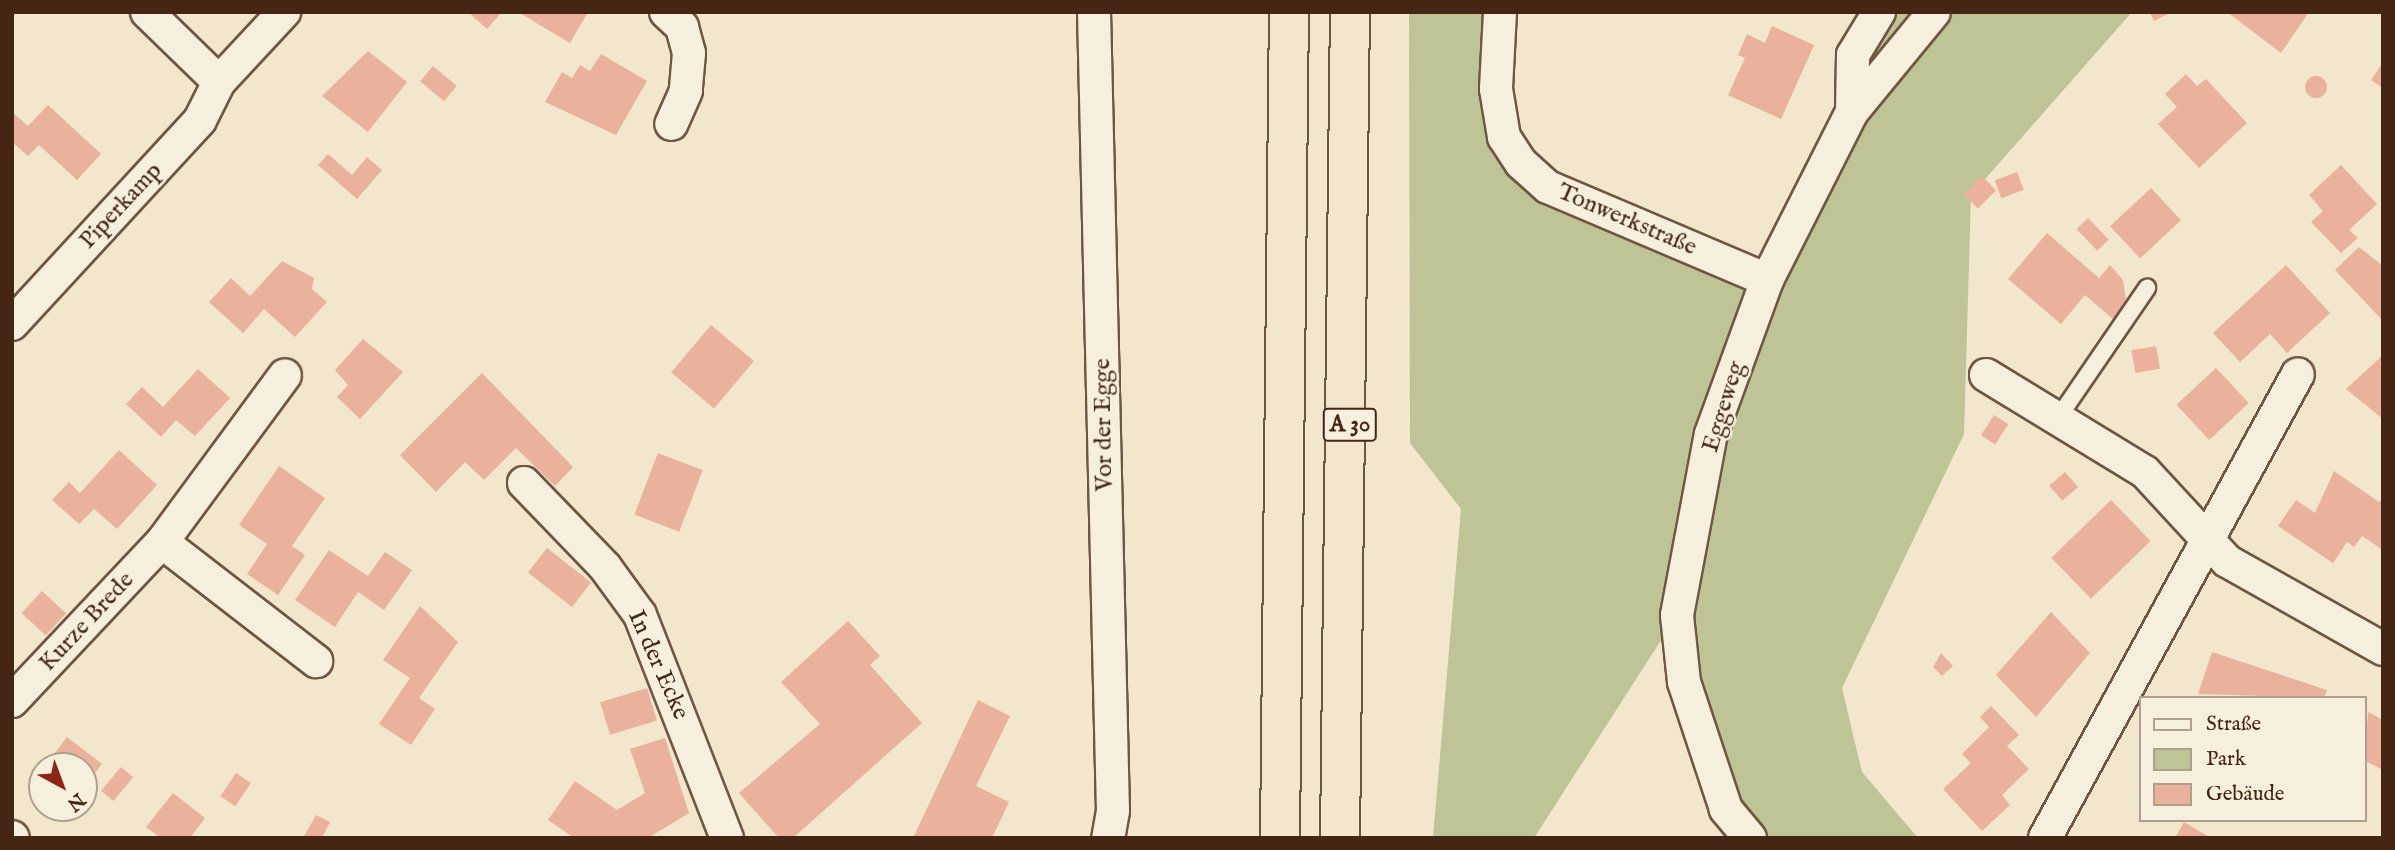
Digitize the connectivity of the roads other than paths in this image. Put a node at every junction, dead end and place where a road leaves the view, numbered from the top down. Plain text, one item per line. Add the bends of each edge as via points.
1 (147, 12) edge
2 (284, 12) edge
3 (666, 12) edge
4 (1094, 12) edge
5 (1289, 12) edge
6 (1350, 12) edge
7 (1500, 12) edge
8 (1879, 12) edge
9 (1934, 12) edge
10 (219, 82) junction
11 (1852, 112) junction
12 (671, 124) dead end
13 (1767, 280) junction
14 (2147, 288) dead end
15 (12, 324) edge
16 (2298, 374) dead end
17 (285, 375) dead end
18 (1986, 375) dead end
19 (2057, 418) junction
20 (524, 483) dead end
21 (2210, 537) junction
22 (162, 542) junction
23 (2383, 649) edge
24 (316, 660) dead end
25 (12, 701) edge
26 (727, 838) edge
27 (1108, 838) edge
28 (1280, 838) edge
29 (1340, 838) edge
30 (1750, 838) edge
31 (2045, 838) edge

1 - 10 street
2 - 10 street, Piperkamp
3 - 12 street via 682,27 689,53 687,91
4 - 27 street, Vor der Egge via 1113,811
5 - 28 highway, A 30
6 - 29 highway, A 30
7 - 13 street, Tonwerkstraße via 1496,89 1504,137 1521,163 1548,187
8 - 11 street via 1853,55
9 - 11 street, Eggeweg
10 - 15 street, Piperkamp via 200,120
11 - 13 street, Eggeweg
13 - 30 street, Eggeweg via 1711,434 1677,615 1684,682 1726,809
14 - 19 lane
16 - 21 street
17 - 22 street, Kurze Brede
18 - 19 street
19 - 21 street via 2145,472
20 - 26 street, In der Ecke via 605,566 640,615
21 - 23 street via 2227,561
21 - 31 street
22 - 24 street
22 - 25 street, Kurze Brede

